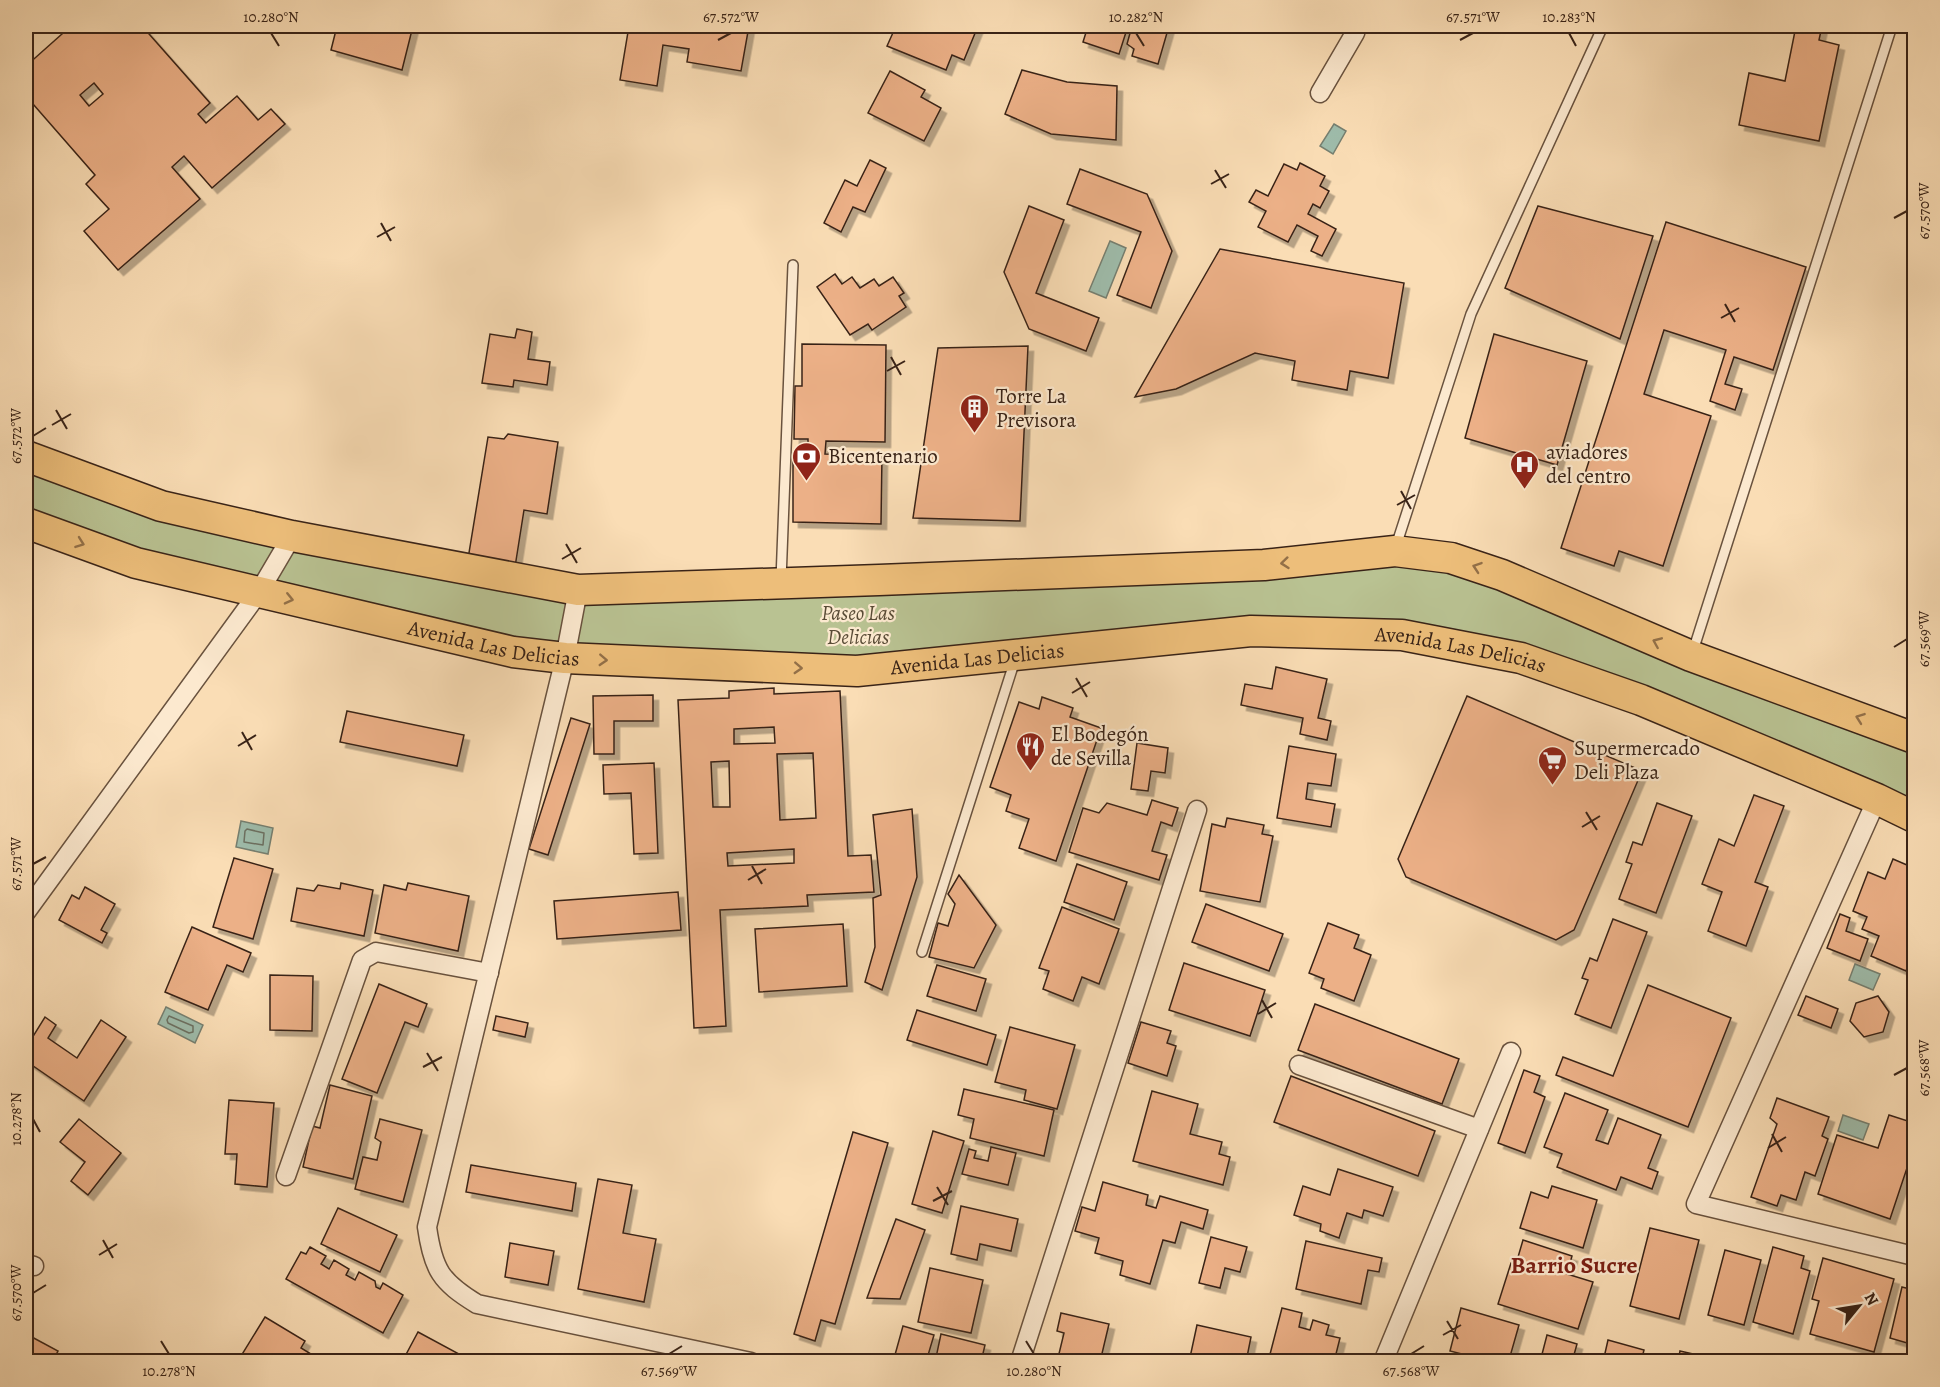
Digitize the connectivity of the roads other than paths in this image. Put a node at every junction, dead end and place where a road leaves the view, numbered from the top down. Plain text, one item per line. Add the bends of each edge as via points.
1 (1349, 26) edge
2 (1603, 26) edge
3 (1892, 26) edge
4 (1320, 93) dead end
5 (793, 265) dead end
6 (26, 456) edge
7 (26, 524) edge
8 (292, 536) junction
9 (1395, 551) junction
10 (780, 583) junction
11 (578, 590) junction
12 (259, 592) junction
13 (1017, 655) junction
14 (1691, 656) junction
15 (565, 658) junction
16 (1914, 738) edge
17 (1877, 799) junction
18 (1197, 810) dead end
19 (1914, 817) edge
20 (26, 912) edge
21 (922, 952) dead end
22 (489, 973) junction
23 (1511, 1052) dead end
24 (1299, 1065) dead end
25 (1479, 1129) junction
26 (286, 1176) dead end
27 (1914, 1256) edge
28 (751, 1362) edge
29 (1020, 1362) edge
30 (1383, 1362) edge

1 - 4 street via 1355,33
2 - 9 lane via 1471,314
3 - 14 lane
5 - 10 lane
6 - 8 main road via 161,506
7 -> 12 main road, Avenida Las Delicias via 136,563
8 - 11 main road
8 - 12 street
9 -> 10 main road via 1264,565
14 -> 9 main road via 1503,575 1451,558
10 - 11 main road
11 - 15 street
12 -> 15 main road, Avenida Las Delicias via 513,652
12 - 20 street
15 -> 13 main road, Avenida Las Delicias via 857,671
13 - 17 main road, Avenida Las Delicias via 1251,631 1402,635 1521,658 1641,700
13 - 21 lane
16 -> 14 main road
15 - 22 street
17 - 19 main road, Avenida Las Delicias
17 - 27 street via 1696,1204
18 - 29 street
22 - 26 street via 376,952 362,960
22 - 28 street via 427,1227 430,1251 440,1276 477,1304
23 - 25 street
24 - 25 street
25 - 30 street

